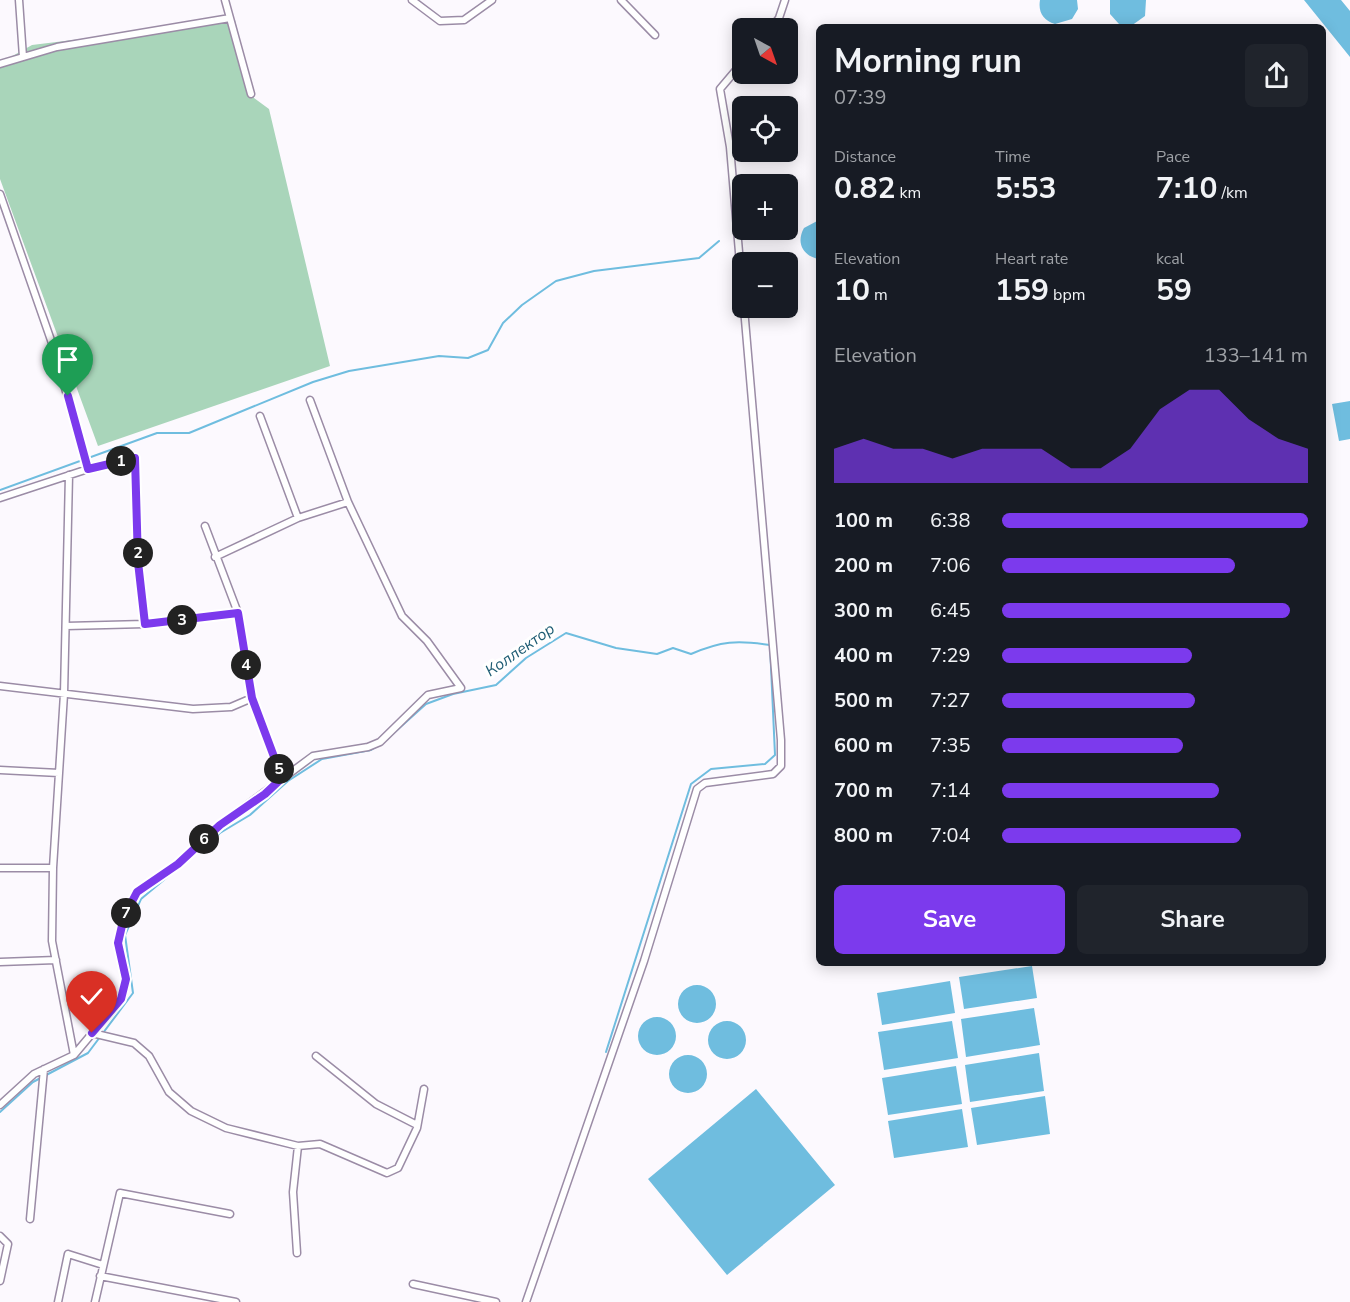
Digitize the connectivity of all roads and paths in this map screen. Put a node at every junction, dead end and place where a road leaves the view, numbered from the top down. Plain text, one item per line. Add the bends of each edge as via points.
1 (19, 0) edge
2 (225, 0) edge
3 (412, 0) edge
4 (492, 0) edge
5 (621, 0) edge
6 (785, 0) edge
7 (230, 18) junction
8 (779, 18) edge
9 (655, 34) dead end
10 (23, 57) junction
11 (0, 64) edge
12 (732, 75) edge
13 (251, 94) dead end
14 (0, 194) edge
15 (739, 252) edge
16 (745, 318) edge
17 (310, 400) dead end
18 (260, 416) dead end
19 (86, 462) junction
20 (69, 475) junction
21 (0, 498) edge
22 (348, 502) junction
23 (298, 518) junction
24 (205, 526) dead end
25 (215, 557) junction
26 (238, 613) junction
27 (145, 624) junction
28 (66, 626) junction
29 (0, 686) edge
30 (64, 694) junction
31 (252, 698) junction
32 (0, 770) edge
33 (59, 773) junction
34 (282, 778) junction
35 (0, 868) edge
36 (53, 868) junction
37 (56, 960) junction
38 (0, 962) edge
39 (92, 1033) junction
40 (74, 1055) junction
41 (316, 1056) dead end
42 (44, 1069) junction
43 (424, 1089) dead end
44 (0, 1106) edge
45 (417, 1125) junction
46 (298, 1146) junction
47 (230, 1214) dead end
48 (30, 1219) dead end
49 (0, 1236) edge
50 (297, 1253) dead end
51 (103, 1265) junction
52 (100, 1276) junction
53 (0, 1281) edge
54 (413, 1284) dead end
55 (58, 1302) edge
56 (95, 1302) edge
57 (236, 1302) edge
58 (496, 1302) edge
59 (525, 1302) edge

1 - 10 street
2 - 7 street
3 - 4 street via 440,21 465,20
5 - 9 street
6 - 8 street
7 - 10 street via 57,47
7 - 13 street
10 - 11 street
12 - 15 street via 720,89 730,147
14 - 19 street via 53,346
16 - 59 street via 781,766 773,774 705,783 697,789 644,961
17 - 22 street
18 - 23 street
19 - 20 street
19 - 27 street via 135,458 138,562
20 - 21 street
20 - 28 street
22 - 23 street
22 - 34 street via 402,616 427,641 461,688 428,695 380,742 313,756
23 - 25 street
24 - 25 street
25 - 26 street
26 - 27 street
26 - 31 street
27 - 28 street
28 - 30 street
29 - 30 street
30 - 31 street via 193,709 231,707
30 - 33 street
31 - 34 street
32 - 33 street
33 - 36 street
34 - 39 street via 220,825 178,864 137,892 124,917 118,943 126,979 121,999
35 - 36 street
36 - 37 street via 52,941
37 - 38 street
37 - 40 street
39 - 40 street
39 - 46 street via 134,1043 149,1056 169,1092 191,1111 226,1128
40 - 42 street
41 - 45 street via 376,1104
42 - 44 street
42 - 48 street
43 - 45 street
45 - 46 street via 398,1168 387,1173 320,1144
46 - 50 street via 293,1192
47 - 51 street via 120,1192
49 - 53 street via 8,1245
51 - 52 street
51 - 55 street via 68,1254
52 - 56 street
52 - 57 street
54 - 58 street

